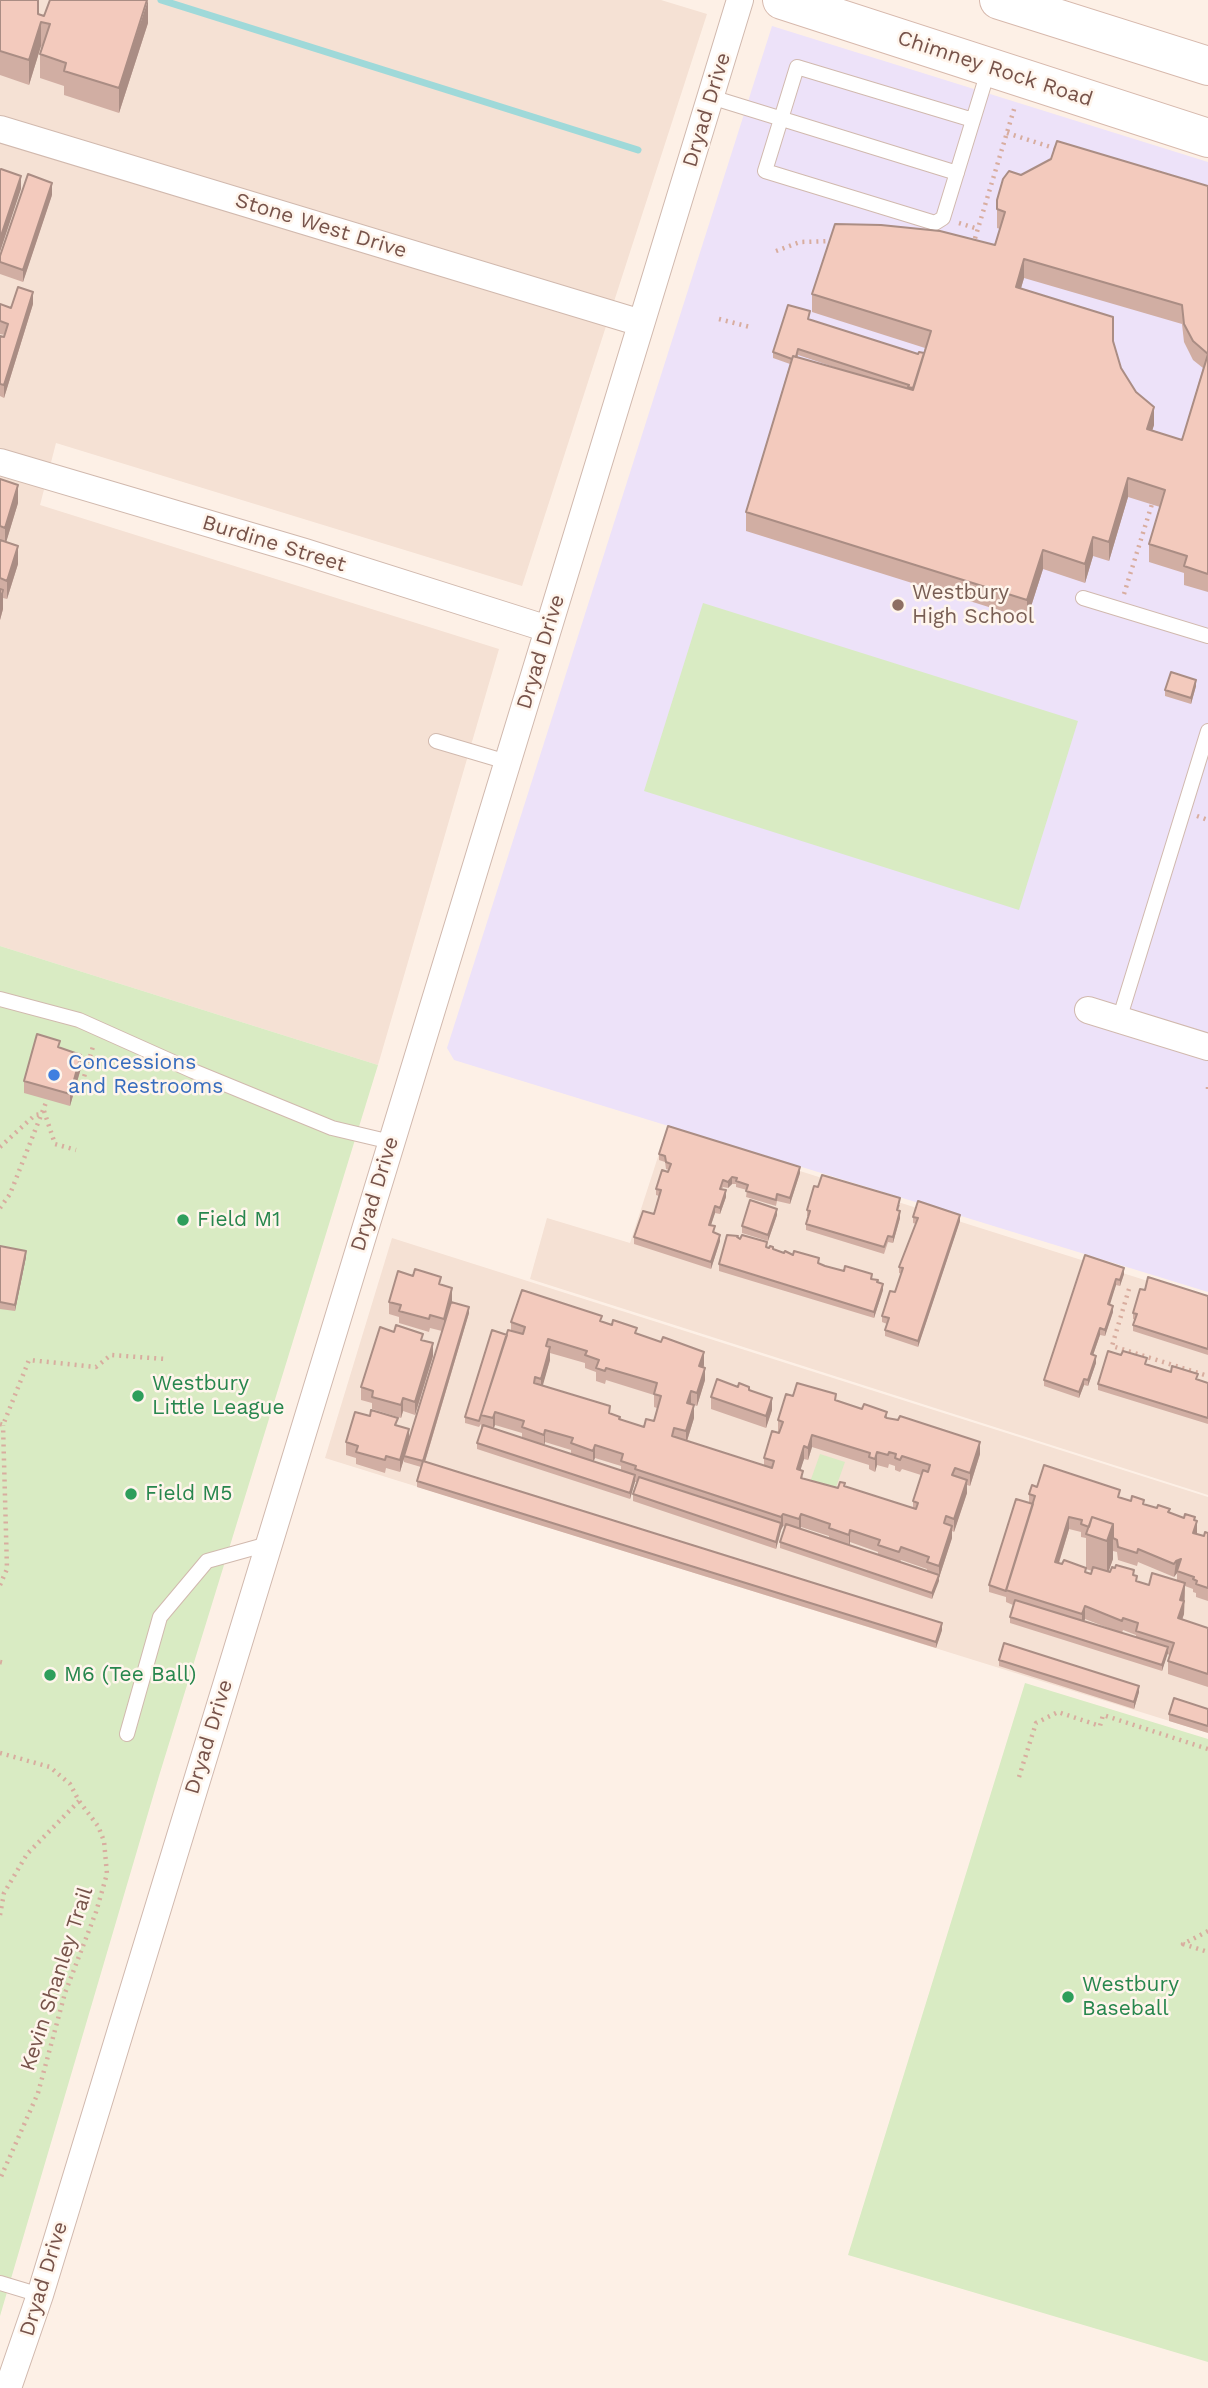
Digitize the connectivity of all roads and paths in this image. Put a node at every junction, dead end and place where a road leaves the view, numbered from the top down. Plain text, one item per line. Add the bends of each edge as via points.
1 (740, 0) edge
2 (782, 0) edge
3 (999, 0) edge
4 (1208, 66) edge
5 (989, 67) junction
6 (1019, 96) dead end
7 (711, 97) junction
8 (780, 118) junction
9 (973, 120) junction
10 (0, 129) edge
11 (1007, 133) junction
12 (1208, 138) edge
13 (1070, 153) edge
14 (957, 173) junction
15 (954, 221) dead end
16 (978, 229) junction
17 (837, 241) edge
18 (776, 251) dead end
19 (971, 253) edge
20 (719, 319) dead end
21 (641, 323) junction
22 (750, 327) dead end
23 (0, 462) edge
24 (1152, 504) edge
25 (1083, 598) dead end
26 (1119, 609) junction
27 (548, 629) junction
28 (1208, 636) edge
29 (1208, 731) edge
30 (436, 741) dead end
31 (507, 762) junction
32 (0, 999) edge
33 (1088, 1010) dead end
34 (1119, 1020) junction
35 (98, 1029) junction
36 (1208, 1047) edge
37 (76, 1083) edge
38 (47, 1100) edge
39 (42, 1112) junction
40 (391, 1142) junction
41 (0, 1147) edge
42 (76, 1150) dead end
43 (0, 1208) edge
44 (1129, 1289) dead end
45 (165, 1359) dead end
46 (1208, 1376) edge
47 (1, 1424) edge
48 (268, 1544) junction
49 (0, 1586) edge
50 (127, 1734) dead end
51 (1208, 1749) edge
52 (0, 1753) edge
53 (1019, 1777) dead end
54 (79, 1801) junction
55 (0, 1915) edge
56 (1208, 1931) edge
57 (1208, 1952) edge
58 (0, 2179) edge
59 (0, 2283) edge
60 (40, 2295) junction
61 (8, 2388) edge

1 - 7 street, Dryad Drive
2 - 5 main road, Chimney Rock Road
3 - 4 main road
5 - 9 lane
5 - 12 main road, Chimney Rock Road
6 - 11 path
7 - 8 lane
7 - 21 street, Dryad Drive
8 - 9 lane via 797,67
8 - 14 lane
8 - 14 lane via 765,171 935,223 943,218
9 - 14 lane
10 - 21 street, Stone West Drive
11 - 13 path
11 - 16 path
15 - 16 path
16 - 19 path
17 - 18 path via 800,242
20 - 22 path
21 - 27 street, Dryad Drive
23 - 27 street, Burdine Street
24 - 26 path
25 - 26 lane
26 - 28 lane
27 - 31 street, Dryad Drive
29 - 34 lane
30 - 31 lane
31 - 40 street, Dryad Drive
32 - 35 lane
33 - 34 street
34 - 36 street
35 - 37 path via 82,1084
35 - 40 lane via 332,1128
38 - 39 path
39 - 41 path
39 - 42 path via 55,1144
39 - 43 path
40 - 48 street, Dryad Drive
44 - 46 path via 1112,1346
45 - 47 path via 111,1355 96,1367 29,1360
47 - 49 path via 7,1569
48 - 50 lane via 207,1561 160,1617
48 - 60 street, Dryad Drive
51 - 53 path via 1103,1715 1100,1726 1058,1712 1036,1723
52 - 54 path, Kevin Shanley Trail via 50,1767 70,1784
54 - 55 path via 27,1854 4,1893
54 - 58 path, Kevin Shanley Trail via 98,1826 107,1874 65,1993 38,2093
56 - 57 path via 1183,1944
59 - 60 lane
60 - 61 street, Dryad Drive

